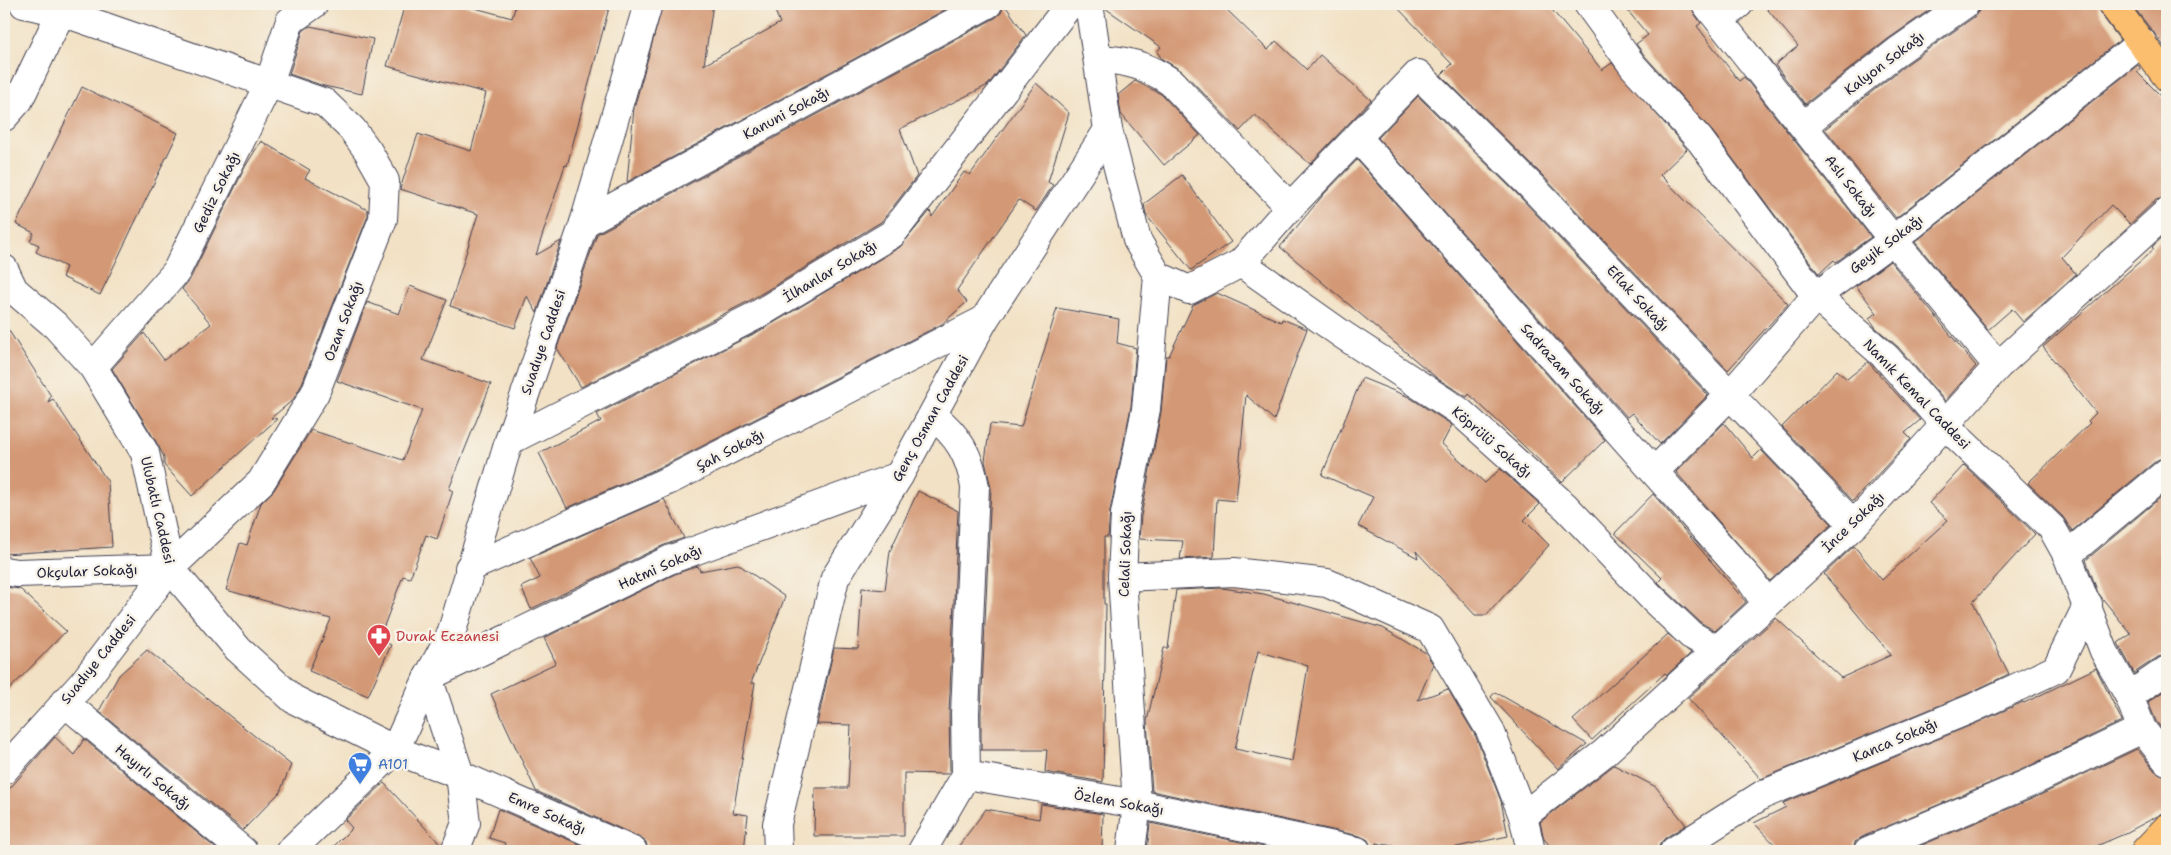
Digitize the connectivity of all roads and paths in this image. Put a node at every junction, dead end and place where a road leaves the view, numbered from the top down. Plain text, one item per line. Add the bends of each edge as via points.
1 (24, 4) edge
2 (314, 4) edge
3 (648, 4) edge
4 (988, 4) edge
5 (1070, 4) edge
6 (1089, 4) edge
7 (1588, 4) edge
8 (1965, 4) edge
9 (2112, 4) edge
10 (64, 8) edge
11 (1721, 9) edge
12 (2142, 42) junction
13 (1098, 59) junction
14 (2166, 72) edge
15 (269, 83) junction
16 (4, 117) edge
17 (1804, 125) junction
18 (1108, 130) junction
19 (1358, 138) junction
20 (1290, 207) junction
21 (2167, 212) edge
22 (584, 223) junction
23 (1893, 240) junction
24 (1241, 263) junction
25 (4, 269) edge
26 (1158, 276) junction
27 (1816, 296) junction
28 (984, 320) junction
29 (1998, 366) junction
30 (93, 367) junction
31 (1729, 396) junction
32 (933, 416) junction
33 (1946, 426) junction
34 (509, 441) junction
35 (1654, 471) junction
36 (2167, 472) edge
37 (899, 476) junction
38 (1854, 524) junction
39 (2068, 555) junction
40 (170, 568) junction
41 (469, 568) junction
42 (4, 571) edge
43 (1122, 577) junction
44 (1766, 603) junction
45 (2088, 604) junction
46 (1718, 650) junction
47 (2167, 670) edge
48 (428, 677) junction
49 (2129, 696) junction
50 (64, 702) junction
51 (2142, 729) junction
52 (395, 750) junction
53 (2167, 761) edge
54 (6, 763) edge
55 (460, 775) junction
56 (966, 775) junction
57 (1137, 804) junction
58 (1523, 816) junction
59 (2167, 828) edge
60 (243, 851) edge
61 (290, 851) edge
62 (455, 851) edge
63 (633, 851) edge
64 (778, 851) edge
65 (922, 851) edge
66 (1131, 851) edge
67 (1357, 851) edge
68 (1530, 851) edge
69 (1674, 851) edge
70 (1868, 851) edge
71 (2145, 851) edge

1 - 10 street, Ozan Sokağı
2 - 15 street, Gediz Sokağı via 290,21
3 - 22 street, Suadıye Caddesi
4 - 22 street, Kanuni Sokağı
5 - 34 street, İlhanlar Sokağı via 892,234 757,315
6 - 13 street
7 - 27 street, Namık Kemal Caddesi via 1633,66 1700,140
8 - 17 street, Kalyon Sokağı via 1898,51
9 - 12 main road
10 - 15 street, Ozan Sokağı
10 - 16 street via 19,100
11 - 17 street, Aslı Sokağı
12 - 14 main road
12 - 23 street, Geyik Sokağı
13 - 18 street
13 - 20 street via 1135,63 1171,82
15 - 30 street, Gediz Sokağı via 176,272
15 - 40 street, Ozan Sokağı via 325,103 352,129 385,182 383,219 315,394 261,482
17 - 23 street, Aslı Sokağı
18 - 26 street via 1137,240
18 - 28 street, Genç Osman Caddesi
19 - 20 street
19 - 31 street, Eflak Sokağı via 1418,74 1531,186
19 - 35 street, Sadrazam Sokağı
20 - 24 street
21 - 29 street, İnce Sokağı
22 - 34 street, Suadıye Caddesi
23 - 27 street, Geyik Sokağı
23 - 29 street, Aslı Sokağı
24 - 26 street via 1189,290
24 - 46 street, Köprülü Sokağı via 1459,411 1566,507 1691,635
25 - 30 street, Ulubatlı Caddesi via 14,290 56,326
26 - 43 street, Celali Sokağı via 1146,409 1124,514
27 - 31 street, Geyik Sokağı
27 - 33 street, Namık Kemal Caddesi via 1886,357
28 - 32 street, Genç Osman Caddesi
28 - 41 street, Şah Sokağı via 672,479
29 - 33 street, İnce Sokağı
30 - 40 street, Ulubatlı Caddesi via 145,453
31 - 35 street, Geyik Sokağı
31 - 38 street, Eflak Sokağı
32 - 37 street, Genç Osman Caddesi
32 - 56 street via 959,441 968,458 975,487 965,713
33 - 38 street, İnce Sokağı
33 - 39 street, Namık Kemal Caddesi via 2052,528
34 - 41 street, Suadıye Caddesi
35 - 44 street, Sadrazam Sokağı via 1752,582
36 - 39 street
37 - 48 street, Hatmi Sokağı via 669,560
37 - 64 street, Genç Osman Caddesi via 835,578 777,824
38 - 44 street, İnce Sokağı
39 - 45 street, Namık Kemal Caddesi
40 - 42 street, Okçular Sokağı
40 - 50 street, Suadıye Caddesi via 83,683
40 - 52 street, Ulubatlı Caddesi via 238,649 293,699
41 - 48 street, Suadıye Caddesi via 451,634
43 - 57 street, Celali Sokağı
43 - 58 street via 1234,572 1327,583 1430,629 1490,730
44 - 46 street, İnce Sokağı
45 - 49 street, Namık Kemal Caddesi via 2104,651
45 - 69 street, Kanca Sokağı via 2056,670 1762,795
46 - 58 street, İnce Sokağı via 1604,753
47 - 49 street
48 - 52 street, Suadıye Caddesi
48 - 55 street
49 - 51 street, Namık Kemal Caddesi
50 - 54 street, Suadıye Caddesi
50 - 60 street, Hayırlı Sokağı
51 - 53 street, Namık Kemal Caddesi
51 - 70 street via 2027,784
52 - 55 street, Ulubatlı Caddesi
52 - 61 street
55 - 62 street via 466,823
55 - 63 street, Emre Sokağı
56 - 57 street, Özlem Sokağı
56 - 65 street
57 - 66 street, Celali Sokağı
57 - 67 street, Özlem Sokağı
58 - 68 street
59 - 71 main road

